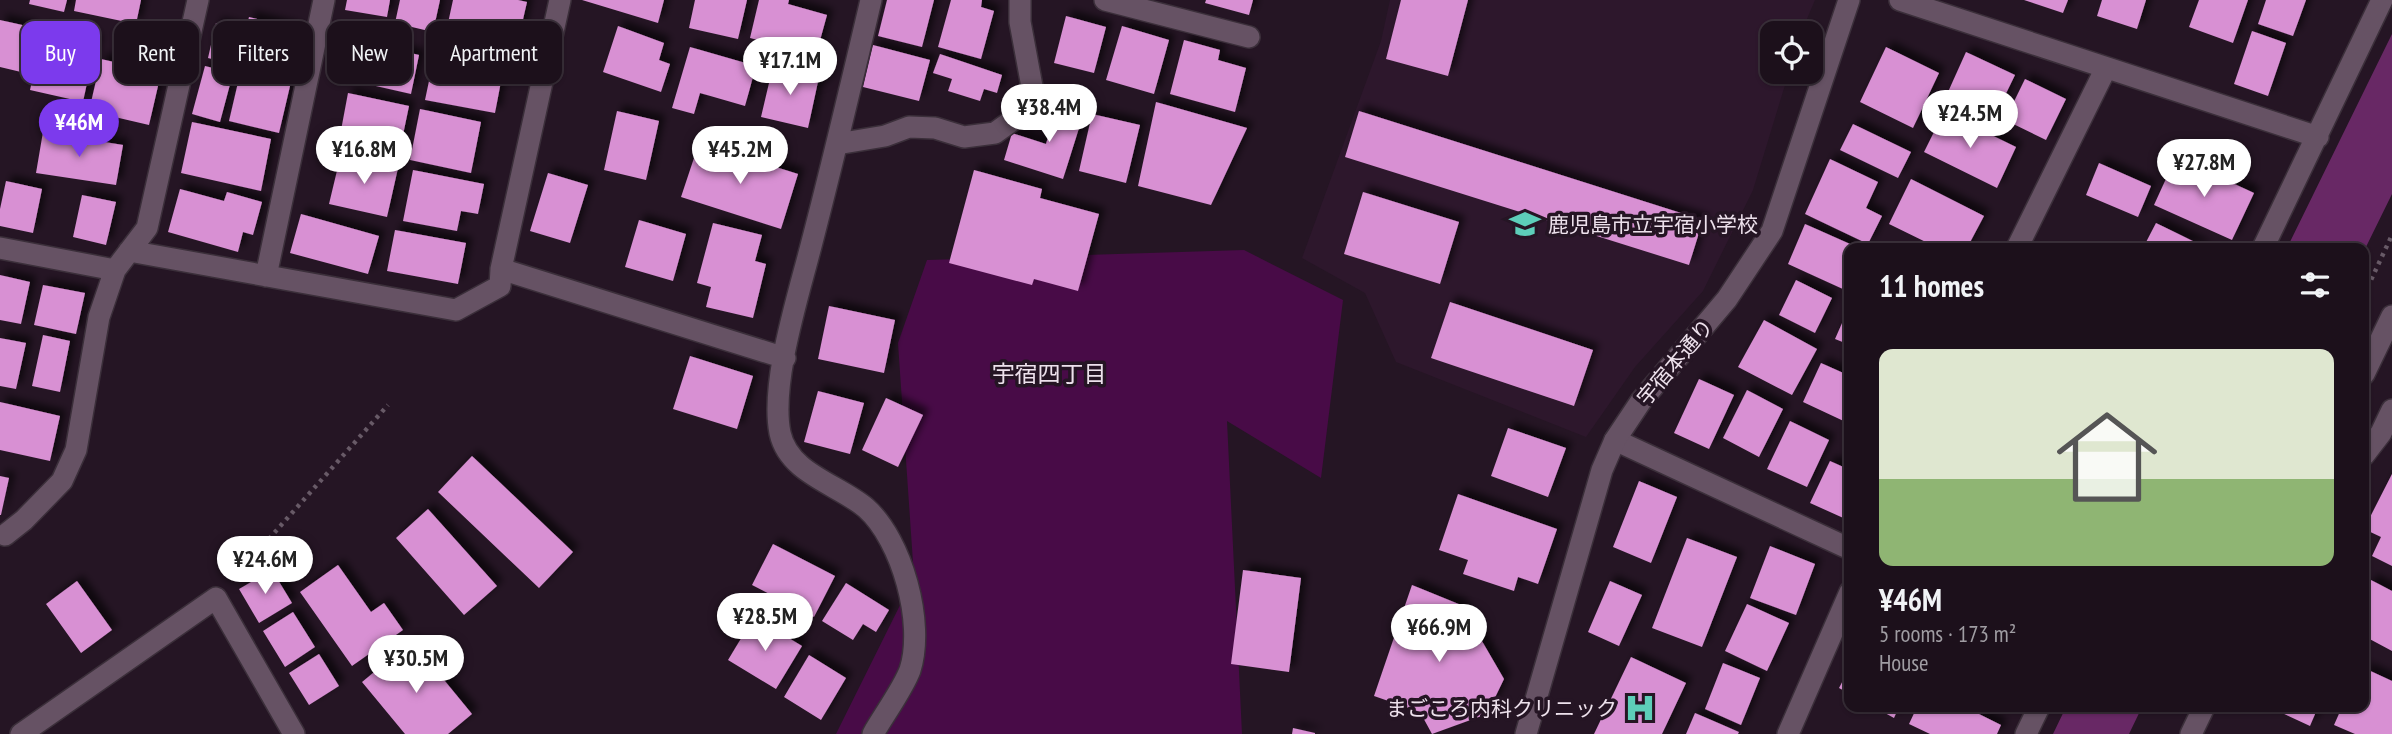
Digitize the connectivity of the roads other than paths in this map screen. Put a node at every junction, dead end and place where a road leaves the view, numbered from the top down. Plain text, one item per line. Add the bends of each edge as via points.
1 (198, 0) edge
2 (324, 0) edge
3 (561, 0) edge
4 (871, 0) edge
5 (1020, 0) edge
6 (1105, 0) edge
7 (1849, 0) edge
8 (1900, 0) edge
9 (2382, 0) edge
10 (1250, 37) dead end
11 (2106, 68) junction
12 (2318, 137) junction
13 (837, 144) junction
14 (2019, 243) edge
15 (2265, 243) edge
16 (0, 248) edge
17 (130, 251) junction
18 (501, 269) junction
19 (115, 270) junction
20 (266, 276) junction
21 (2392, 316) edge
22 (785, 358) junction
23 (2369, 364) edge
24 (2392, 410) edge
25 (2386, 435) edge
26 (1615, 440) junction
27 (2369, 450) edge
28 (5, 535) dead end
29 (1844, 546) edge
30 (1844, 606) edge
31 (2037, 712) edge
32 (2202, 712) edge
33 (20, 734) edge
34 (294, 734) edge
35 (873, 734) edge
36 (1526, 734) edge
37 (1788, 734) edge
38 (2026, 734) edge
39 (2191, 734) edge

1 - 17 street via 147,228
2 - 20 street
3 - 18 street
4 - 13 street
5 - 13 street via 1033,92 1021,114 995,133 964,137 935,128 909,127
6 - 10 street
7 - 26 street, 宇宿本通り via 1772,231 1727,299 1641,401
8 - 11 street
9 - 12 street
11 - 12 street
11 - 14 street
12 - 15 street
13 - 22 street
16 - 19 street
17 - 19 street
17 - 20 street
18 - 20 street via 500,286 456,310
18 - 22 street
19 - 28 street via 99,317 76,450 62,481
21 - 23 street
22 - 35 street via 777,399 780,436 792,457 865,508 883,528 905,576 915,628 910,670
24 - 25 street
25 - 27 street
26 - 29 street
26 - 36 street, 宇宿本通り via 1583,531
30 - 37 street
31 - 38 street
32 - 39 street
33 - 34 street via 216,598

